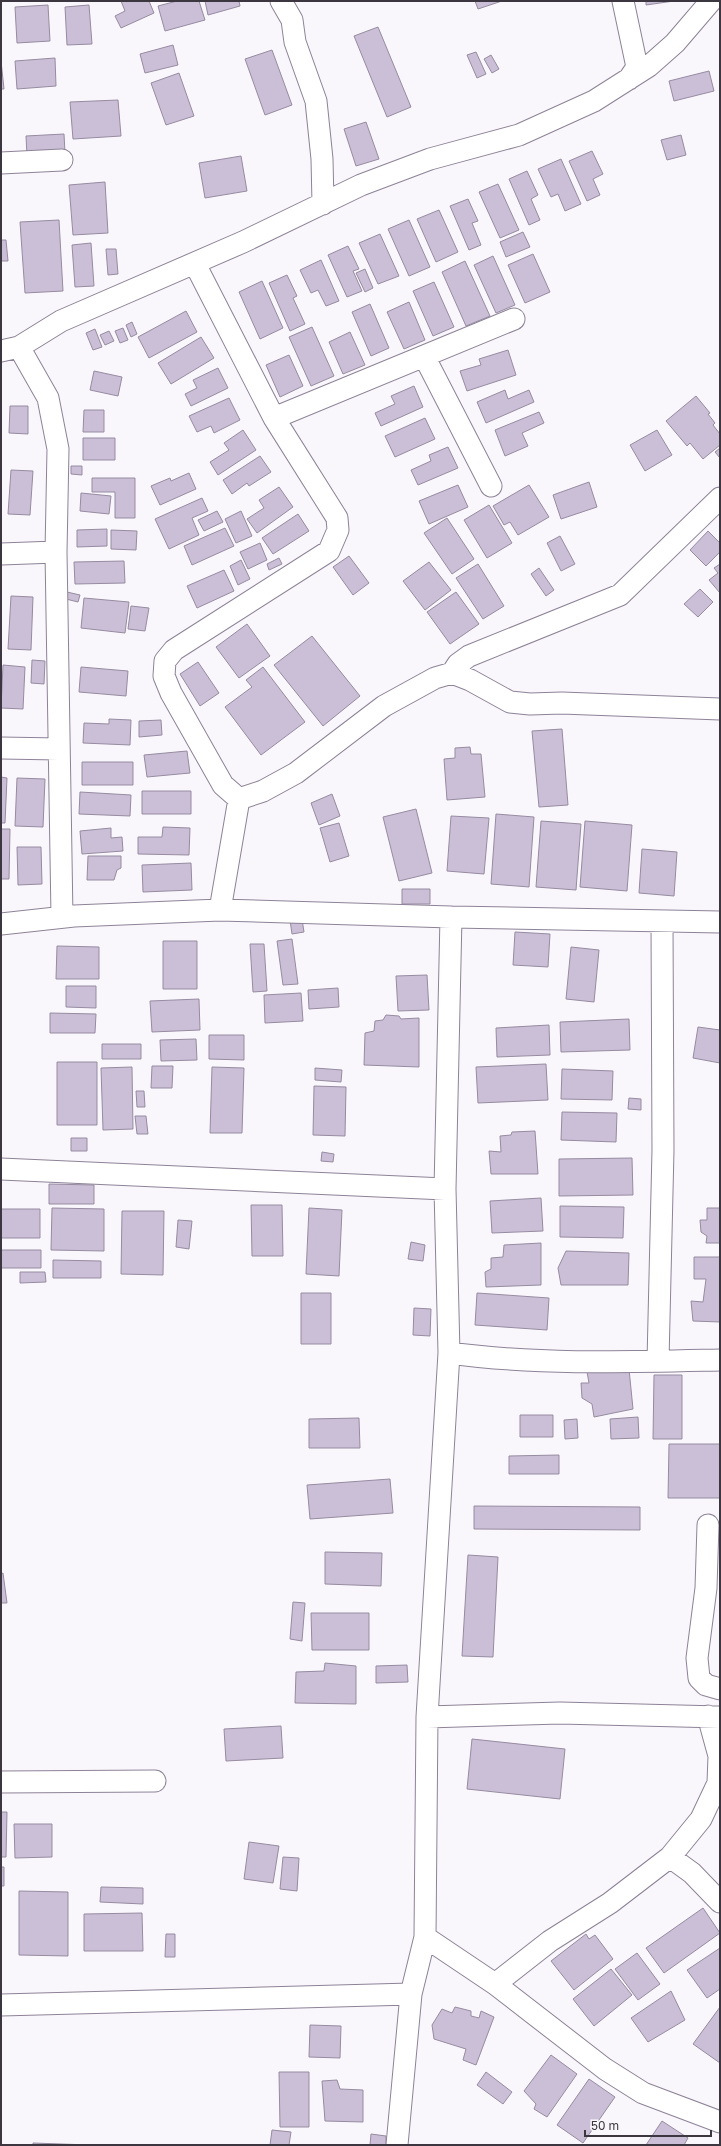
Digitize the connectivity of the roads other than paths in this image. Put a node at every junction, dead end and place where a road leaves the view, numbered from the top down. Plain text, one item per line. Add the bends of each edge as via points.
1 (281, 1) edge
2 (623, 1) edge
3 (711, 1) edge
4 (629, 79) junction
5 (62, 160) dead end
6 (1, 163) edge
7 (322, 204) junction
8 (195, 264) junction
9 (514, 319) dead end
10 (10, 349) edge
11 (424, 356) junction
12 (274, 418) junction
13 (491, 486) dead end
14 (720, 498) edge
15 (56, 552) junction
16 (1, 554) edge
17 (452, 673) junction
18 (720, 709) edge
19 (1, 748) edge
20 (59, 749) junction
21 (238, 799) junction
22 (220, 910) junction
23 (451, 916) junction
24 (62, 917) junction
25 (662, 922) junction
26 (720, 922) edge
27 (1, 924) edge
28 (1, 1168) edge
29 (445, 1189) junction
30 (449, 1353) junction
31 (720, 1360) edge
32 (658, 1361) junction
33 (708, 1525) dead end
34 (720, 1688) edge
35 (714, 1716) edge
36 (427, 1717) junction
37 (154, 1781) dead end
38 (1, 1782) edge
39 (670, 1857) junction
40 (720, 1902) edge
41 (425, 1937) junction
42 (496, 1984) junction
43 (412, 1994) junction
44 (1, 2005) edge
45 (720, 2122) edge
46 (397, 2145) edge

1 - 7 street via 292,20 295,42 316,101 322,159
2 - 4 street via 637,66
3 - 4 street via 675,43 649,66
4 - 7 street via 594,101 519,135 430,159 361,185
5 - 6 street
7 - 8 street
8 - 10 street via 61,321
8 - 12 street
9 - 11 street
10 - 15 street via 48,398 58,449
11 - 12 street
11 - 13 street
12 - 21 street via 337,518 338,530 333,544 322,555 174,650 165,661 164,676 171,693 224,785
14 - 17 street via 620,595 469,656 458,664
15 - 16 street
15 - 20 street
17 - 18 street via 510,702
17 - 21 street via 435,678 384,706 296,773 263,791
19 - 20 street
20 - 24 street
21 - 22 street
22 - 23 street
22 - 24 street
23 - 25 street
23 - 29 street
24 - 27 street
25 - 26 street
25 - 32 street via 663,1150
28 - 29 street
29 - 30 street
30 - 32 street via 489,1359
30 - 36 street
31 - 32 street
33 - 34 street via 706,1588 697,1658 699,1678 706,1685
35 - 36 street via 560,1712
35 - 39 street via 719,1756 718,1783 701,1819
36 - 41 street
37 - 38 street
39 - 40 street via 692,1873
39 - 42 street via 610,1903 550,1941
41 - 42 street
41 - 43 street
42 - 45 street via 605,2069 643,2092
43 - 44 street
43 - 46 street

